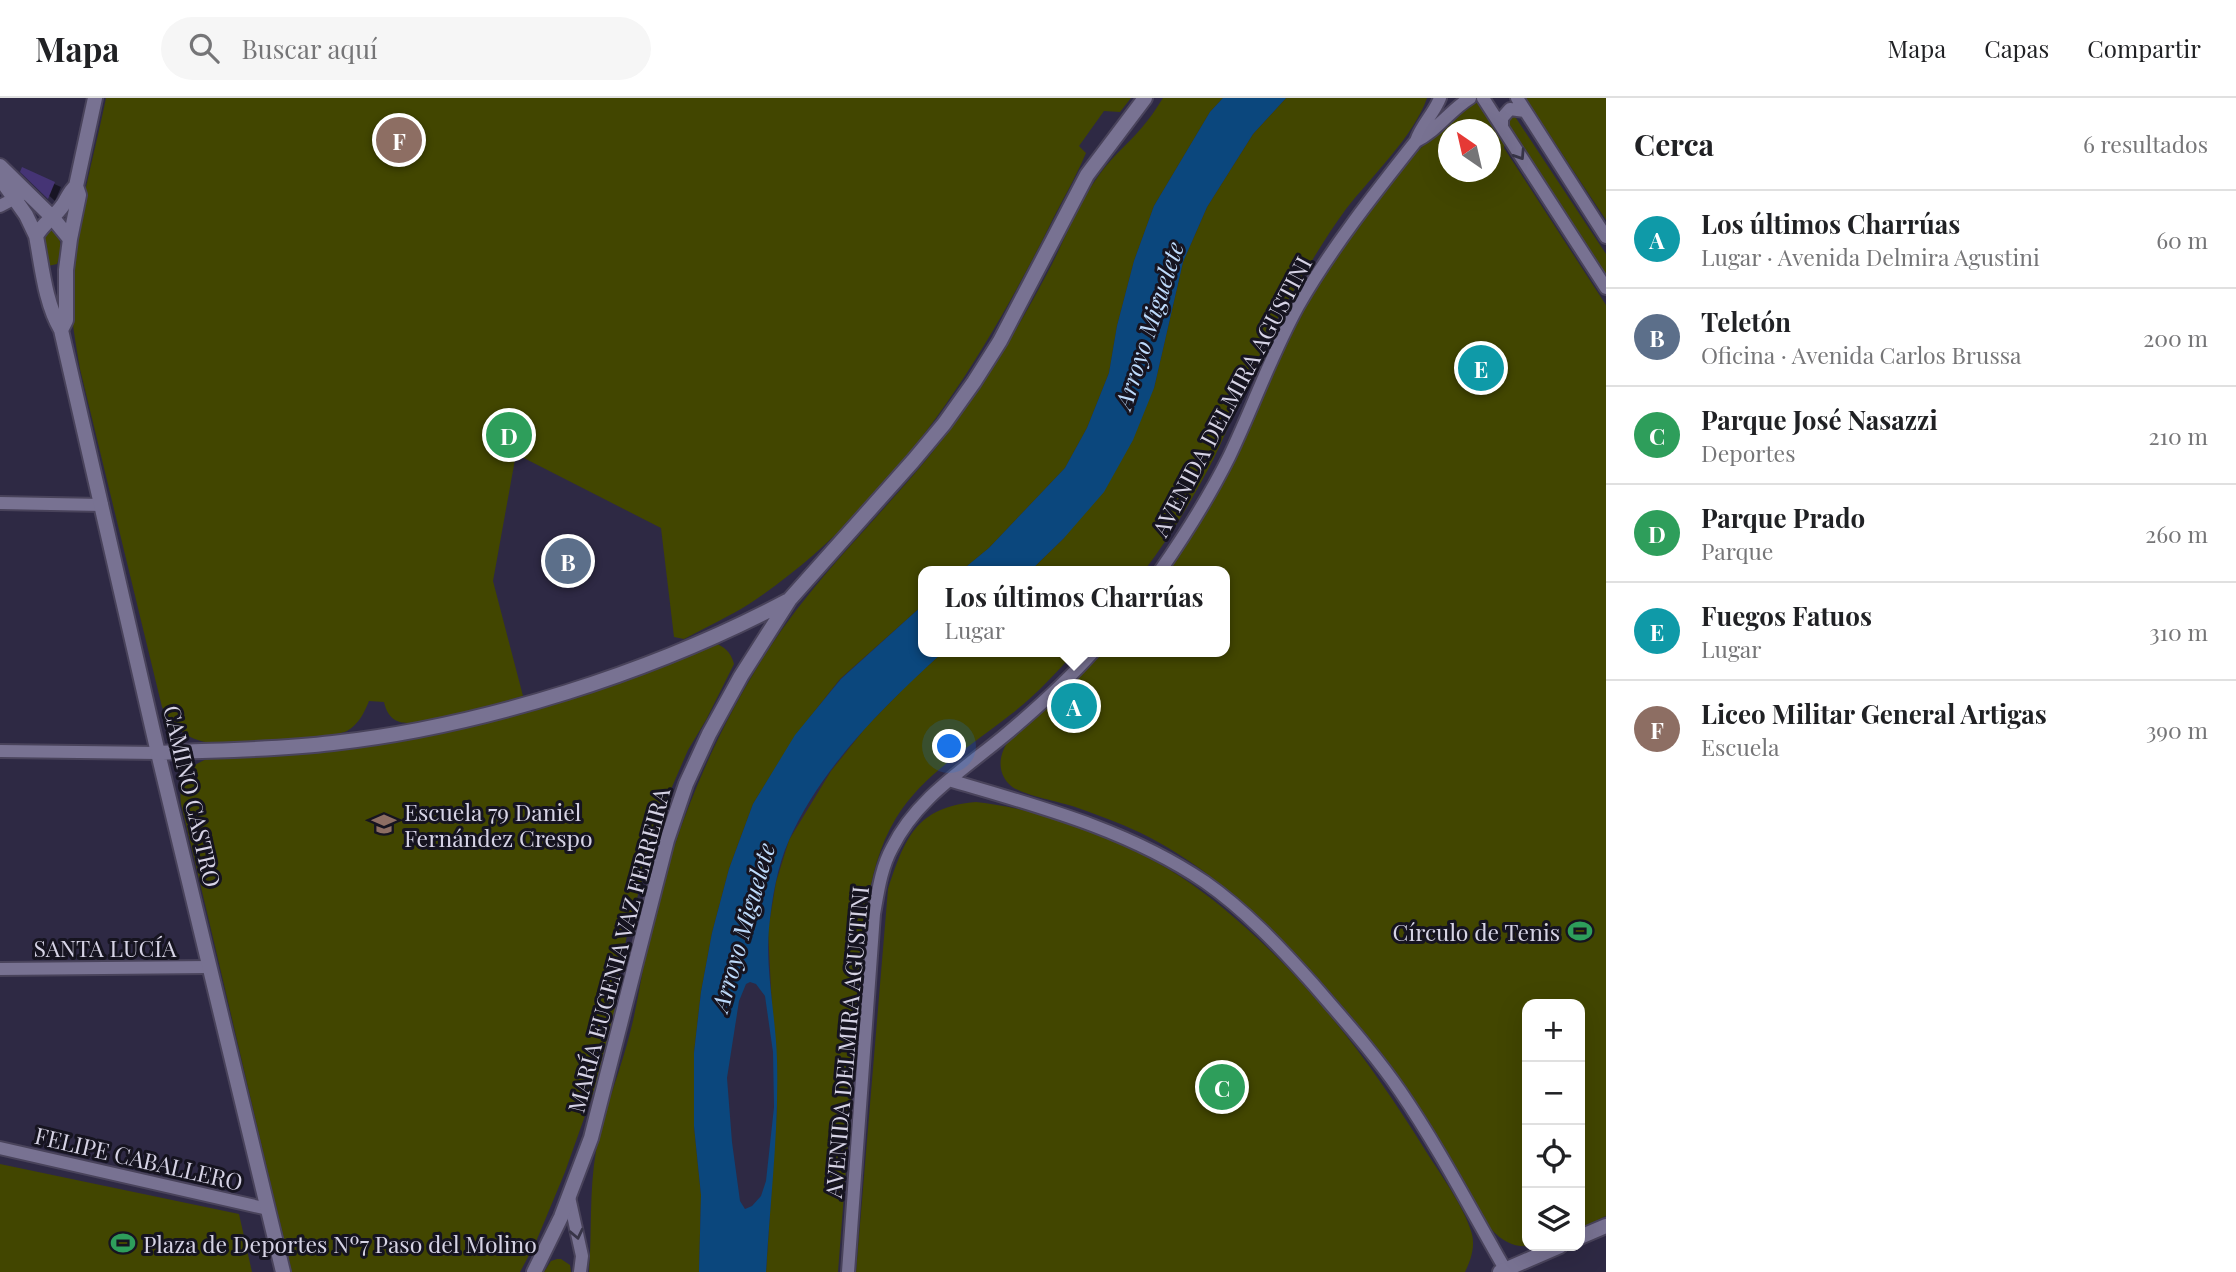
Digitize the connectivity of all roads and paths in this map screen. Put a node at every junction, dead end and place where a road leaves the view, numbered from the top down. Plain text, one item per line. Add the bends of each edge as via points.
1 (95, 98) edge
2 (1145, 98) edge
3 (1440, 98) edge
4 (1470, 98) edge
5 (1483, 98) edge
6 (1517, 98) edge
7 (1525, 111) junction
8 (1502, 127) junction
9 (1416, 141) junction
10 (0, 166) edge
11 (0, 178) edge
12 (76, 186) junction
13 (20, 195) junction
14 (0, 206) edge
15 (52, 217) junction
16 (36, 236) junction
17 (1606, 237) edge
18 (70, 239) junction
19 (42, 269) junction
20 (66, 270) junction
21 (1606, 288) edge
22 (61, 330) junction
23 (0, 503) edge
24 (102, 505) junction
25 (1163, 566) edge
26 (790, 599) junction
27 (1088, 657) edge
28 (0, 751) edge
29 (158, 752) junction
30 (949, 780) junction
31 (209, 967) junction
32 (0, 969) edge
33 (0, 1148) edge
34 (569, 1197) junction
35 (268, 1209) junction
36 (1606, 1226) edge
37 (1585, 1235) edge
38 (1549, 1251) edge
39 (1503, 1271) edge
40 (283, 1272) edge
41 (534, 1272) edge
42 (580, 1272) edge
43 (848, 1272) edge

1 - 12 street, CAMINO CASTRO
2 - 26 street, MARÍA EUGENIA VAZ FERREIRA via 1087,176 974,382 913,461
3 - 9 street, AVENIDA DELMIRA AGUSTINI
4 - 9 street, AVENIDA DELMIRA AGUSTINI
5 - 8 street
6 - 7 street
7 - 8 street via 1510,109 1502,118
7 - 17 street
8 -> 21 street
9 - 25 street, AVENIDA DELMIRA AGUSTINI via 1320,270 1276,352 1229,457
10 - 13 street
11 - 13 street
12 - 15 street, CAMINO CASTRO
12 - 18 street, CAMINO CASTRO via 79,195
13 - 14 street
13 - 15 street
13 - 16 street
15 - 16 street, CAMINO CASTRO
15 - 18 street
16 - 19 street, CAMINO CASTRO
18 - 20 street, CAMINO CASTRO
19 - 20 street
19 - 22 street, CAMINO CASTRO via 53,317
20 - 22 street, CAMINO CASTRO via 66,320
22 - 24 street, CAMINO CASTRO
23 - 24 street
24 - 29 street, CAMINO CASTRO
26 - 29 street via 665,656 594,682 458,721 334,743
26 - 34 street, MARÍA EUGENIA VAZ FERREIRA via 741,676 686,785 664,852 591,1138
27 - 30 street, AVENIDA DELMIRA AGUSTINI via 1039,706
28 - 29 street
29 - 31 street, CAMINO CASTRO
30 - 39 street via 1076,817 1143,847 1205,883 1280,946 1400,1090
30 - 43 street, AVENIDA DELMIRA AGUSTINI via 901,831 878,890
31 - 32 street, SANTA LUCÍA
31 - 35 street, CAMINO CASTRO
33 - 35 street, FELIPE CABALLERO
34 - 41 street, MARÍA EUGENIA VAZ FERREIRA
34 -> 42 street via 582,1256
35 - 40 street, CAMINO CASTRO
36 - 37 street
38 - 39 street

